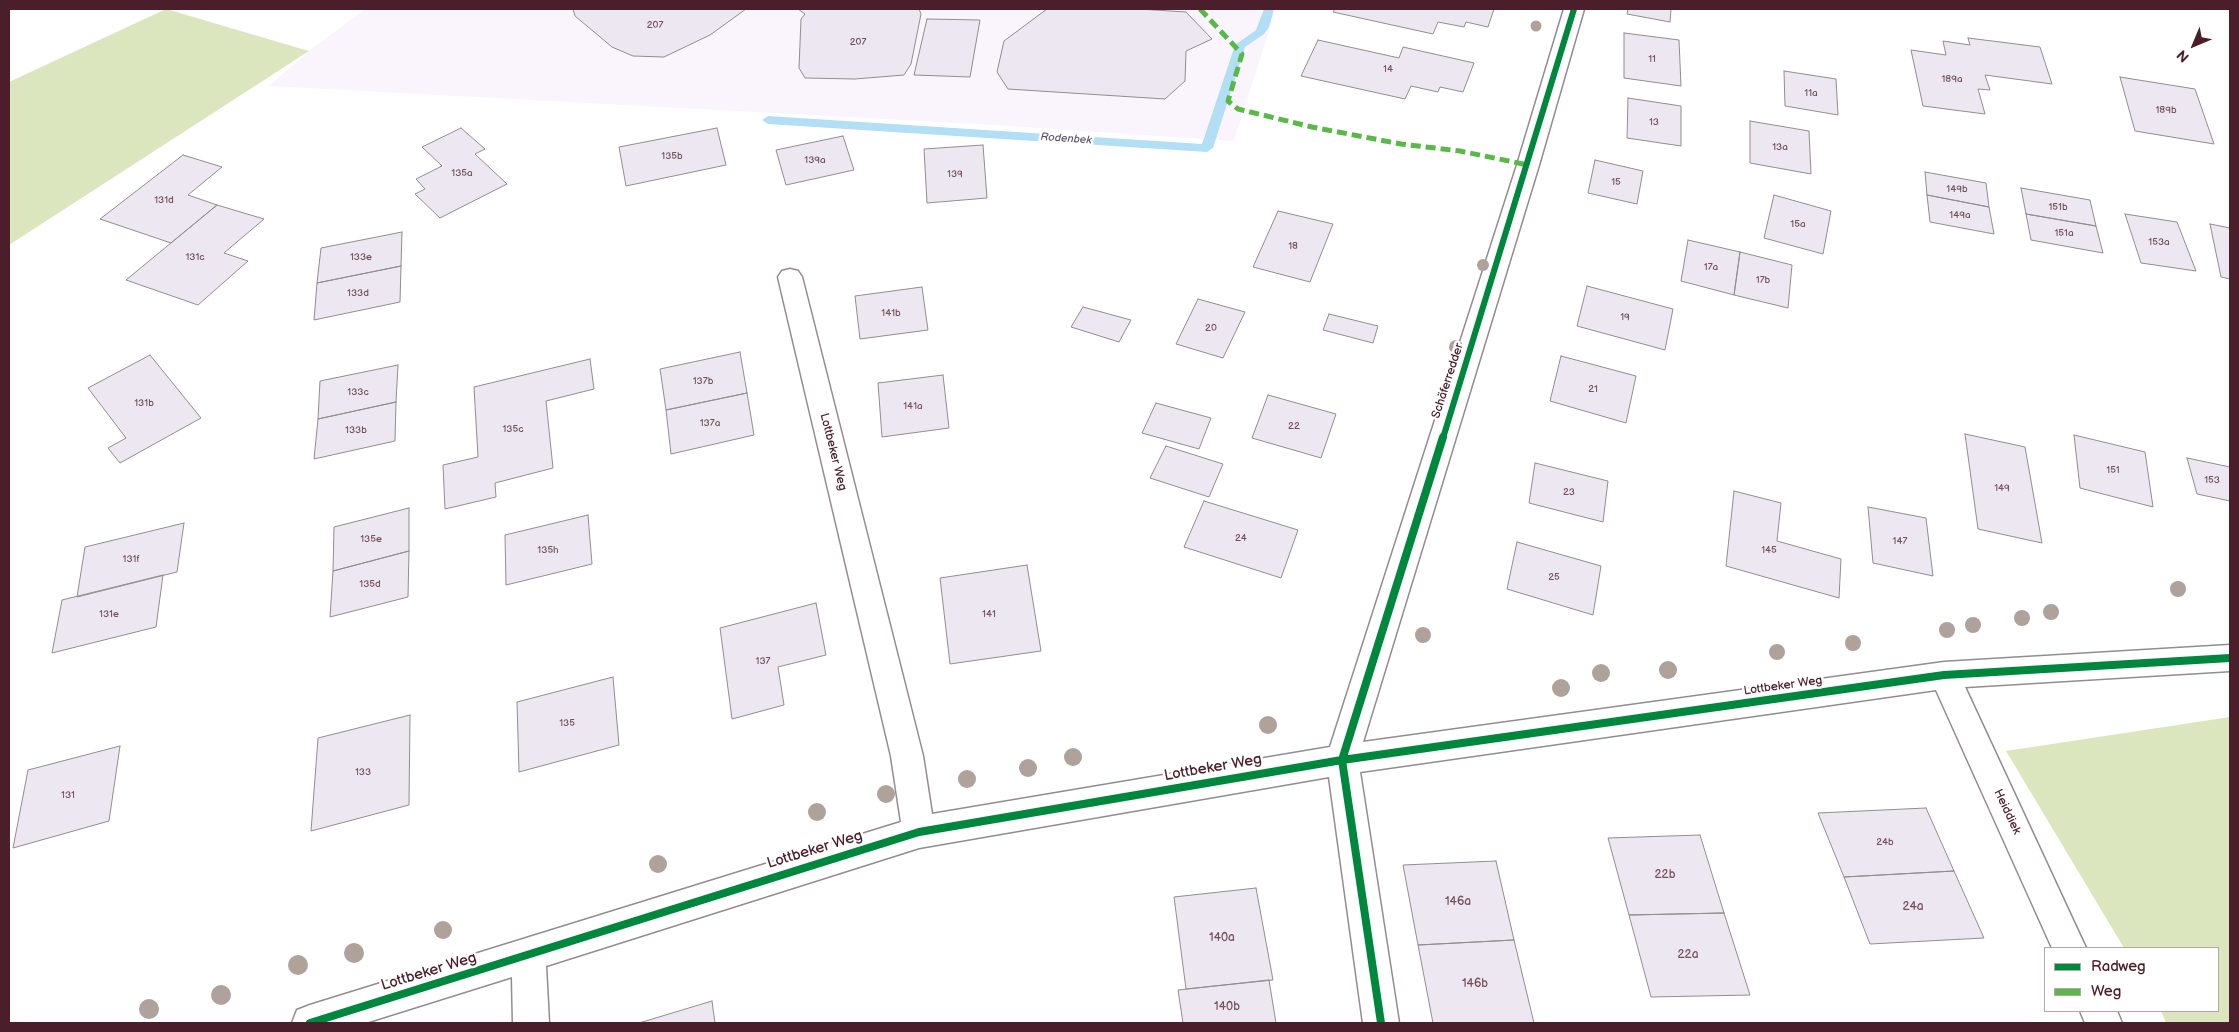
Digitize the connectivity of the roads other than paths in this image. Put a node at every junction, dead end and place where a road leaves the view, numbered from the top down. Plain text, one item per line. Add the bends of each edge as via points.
1 (1574, 9) edge
2 (790, 278) dead end
3 (2230, 658) edge
4 (1944, 675) junction
5 (1342, 760) junction
6 (919, 832) junction
7 (2069, 947) edge
8 (528, 955) junction
9 (310, 1023) edge
10 (532, 1023) edge
11 (1381, 1023) edge

1 - 5 street, Schäferredder
2 - 6 street, Lottbeker Weg via 908,756
3 - 4 street, Lottbeker Weg
4 - 5 street, Lottbeker Weg
4 - 7 street, Heiddiek
5 - 6 street, Lottbeker Weg
5 - 11 street
6 - 8 street, Lottbeker Weg
8 - 9 street, Lottbeker Weg
8 - 10 street

